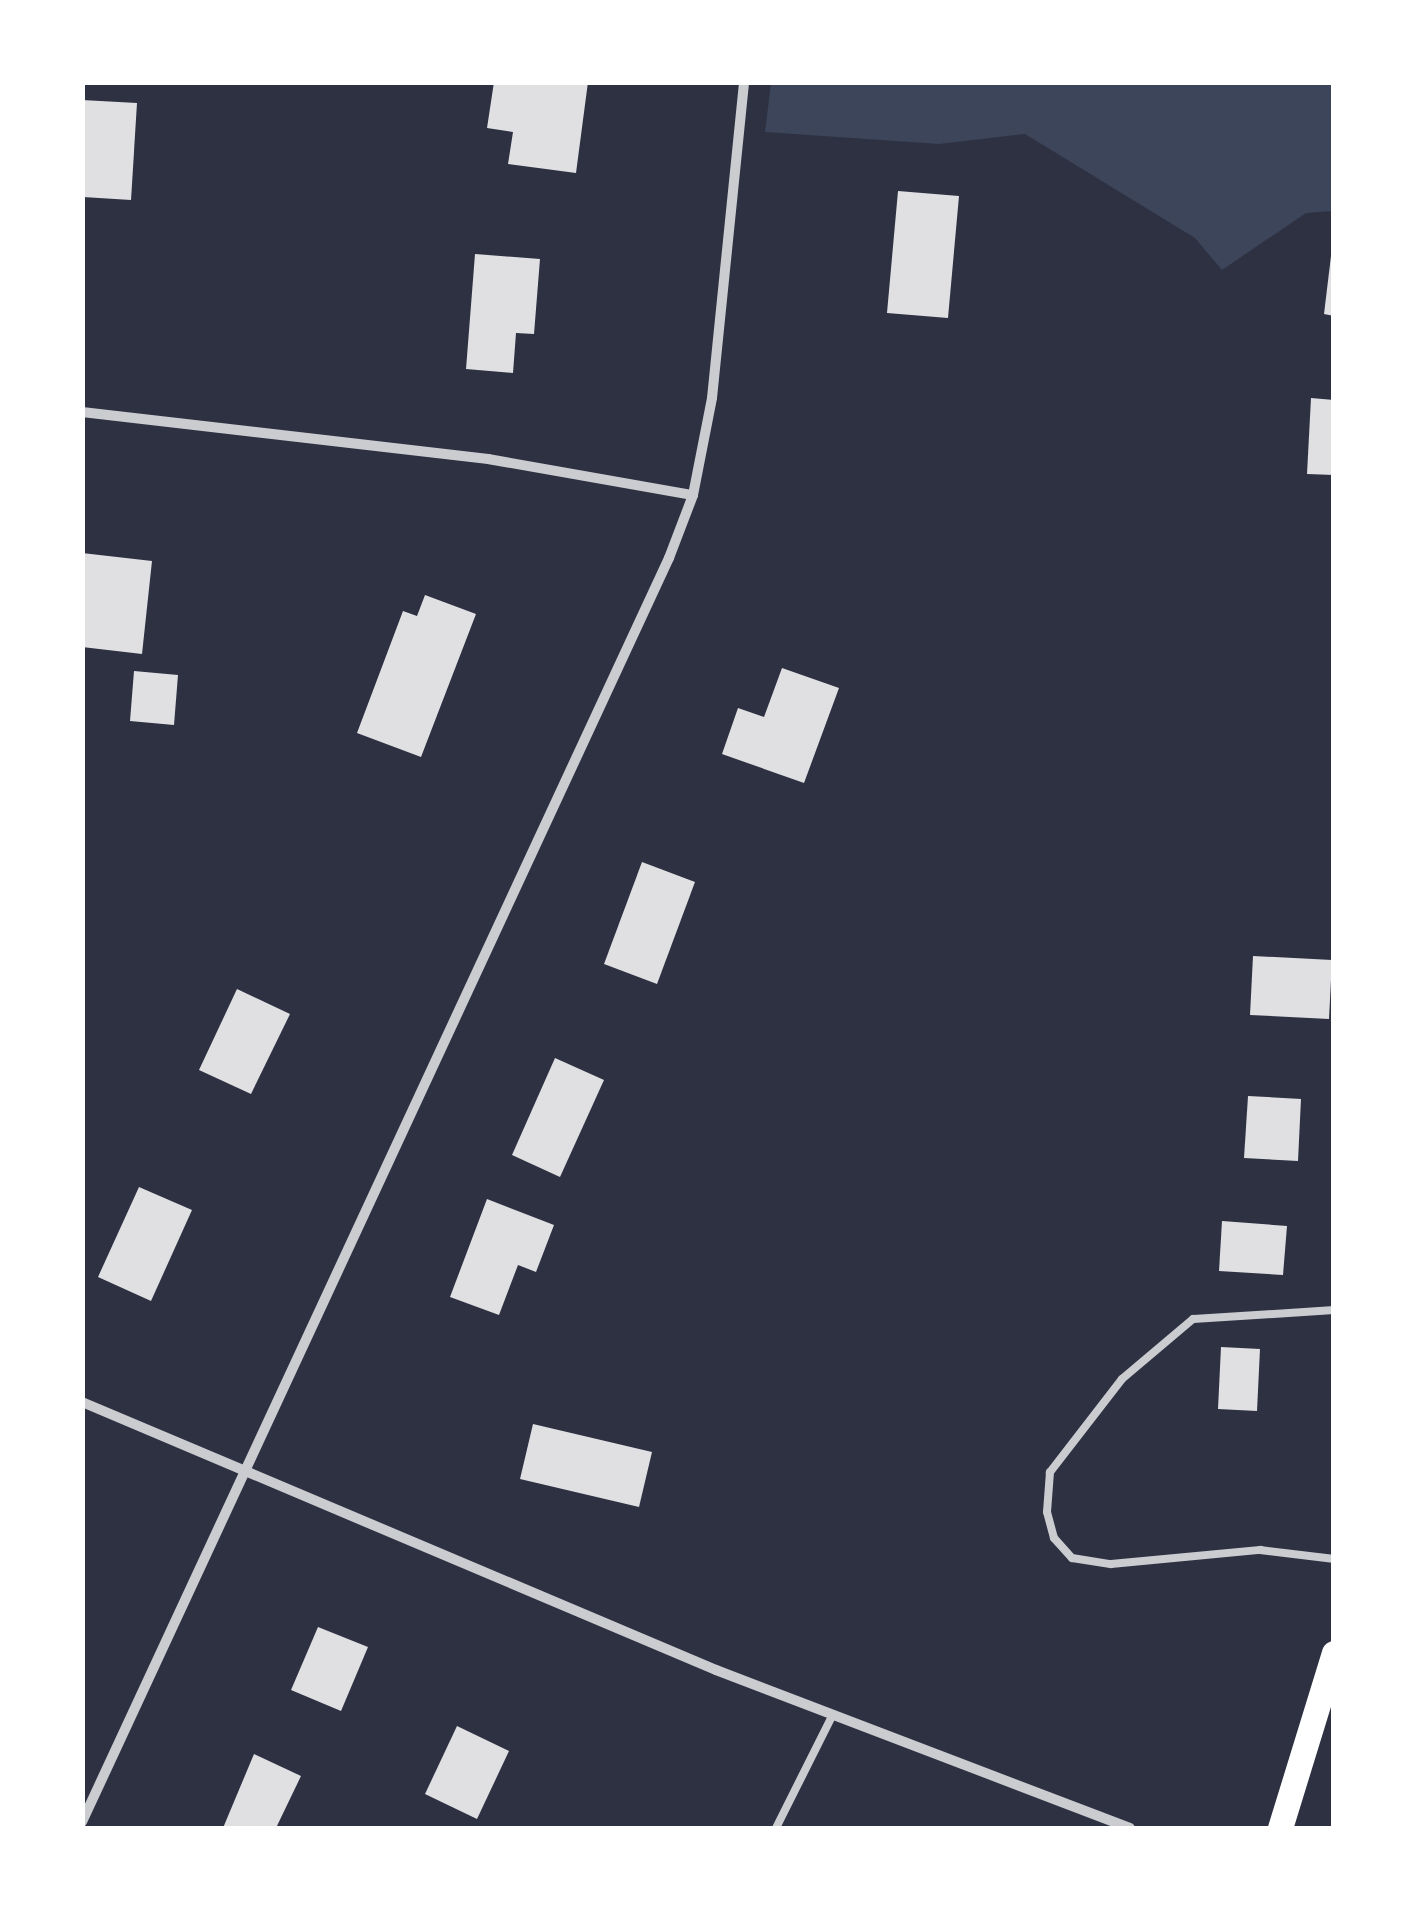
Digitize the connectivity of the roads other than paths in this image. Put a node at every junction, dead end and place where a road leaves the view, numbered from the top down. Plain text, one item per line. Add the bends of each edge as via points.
1 (744, 82) edge
2 (82, 412) edge
3 (692, 495) junction
4 (1334, 1310) edge
5 (82, 1402) edge
6 (245, 1468) junction
7 (1334, 1558) edge
8 (1334, 1653) edge
9 (832, 1714) junction
10 (82, 1822) edge
11 (776, 1828) edge
12 (1130, 1828) edge
13 (1280, 1828) edge

1 - 3 street via 712,398
2 - 3 street via 488,459
3 - 6 street
4 - 7 lane via 1194,1319 1122,1379 1050,1472 1047,1512 1054,1538 1072,1558 1111,1564 1260,1550
5 - 6 street
6 - 9 street
6 - 10 street
8 - 13 main road
9 - 11 lane
9 - 12 street

